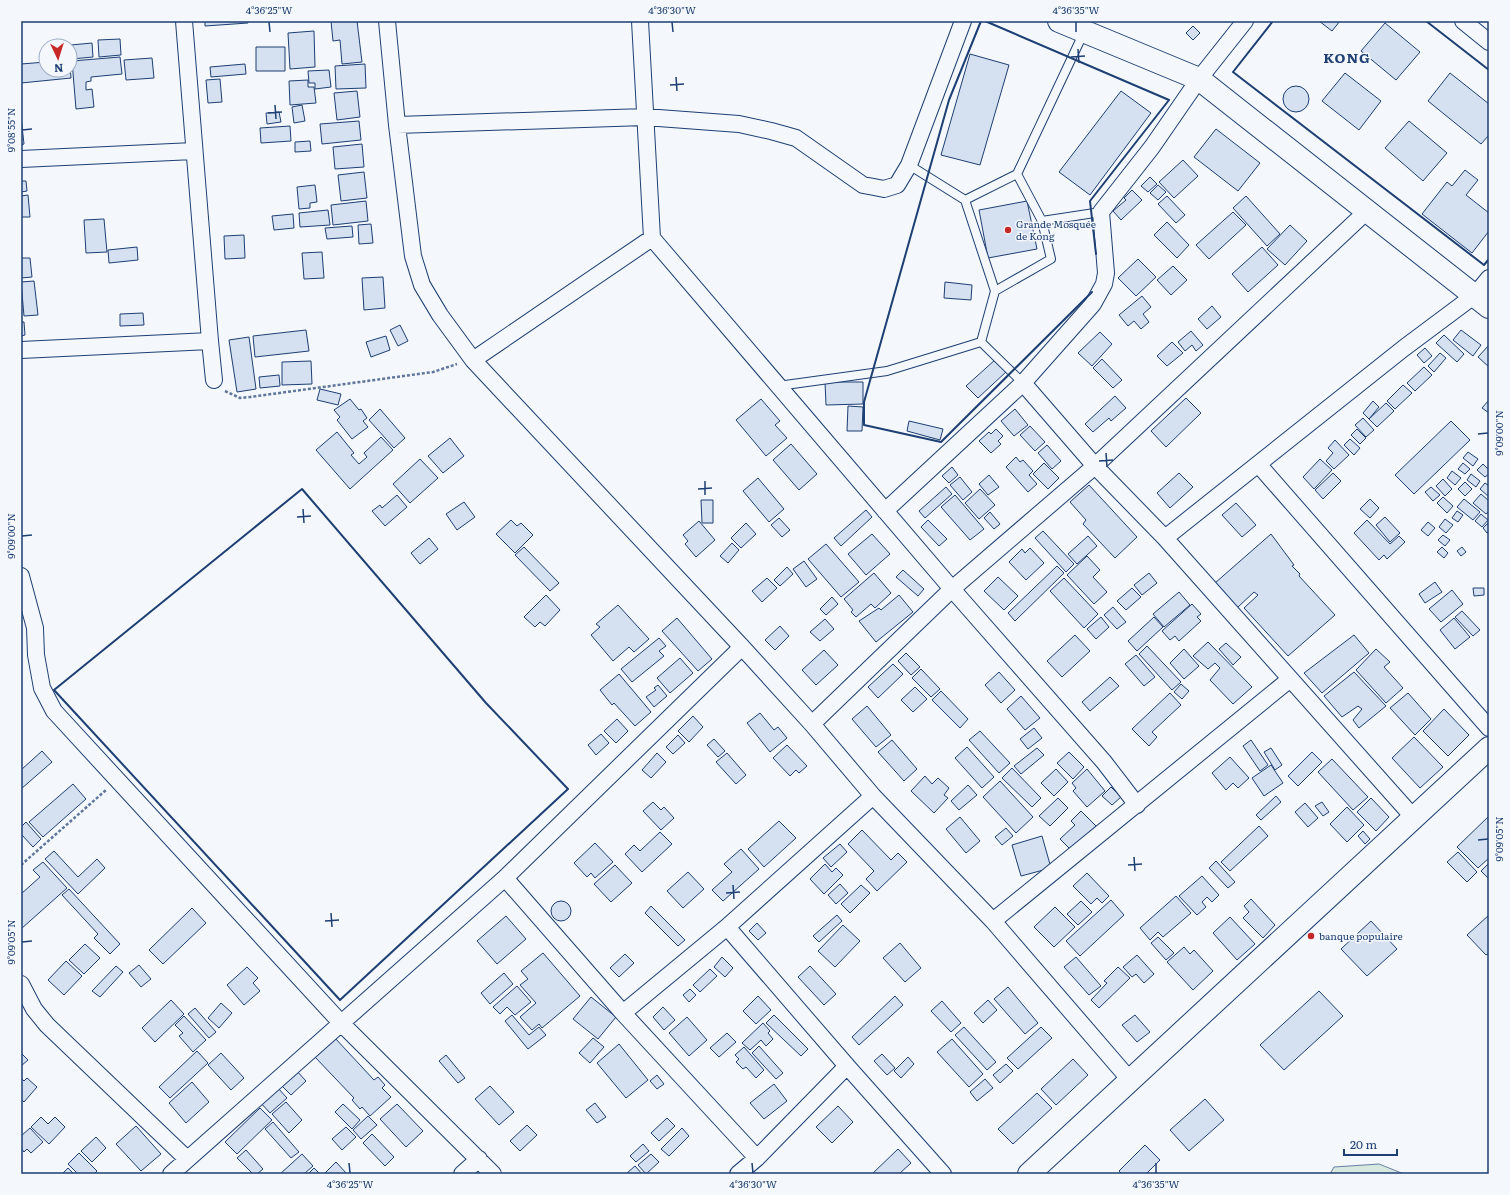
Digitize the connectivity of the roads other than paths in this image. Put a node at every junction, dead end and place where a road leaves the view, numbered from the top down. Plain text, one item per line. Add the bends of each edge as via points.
1 (184, 21) edge
2 (387, 21) edge
3 (640, 21) edge
4 (963, 21) edge
5 (1059, 21) edge
6 (1245, 21) edge
7 (1463, 21) edge
8 (1480, 26) edge
9 (1084, 31) junction
10 (1489, 42) edge
11 (1199, 79) junction
12 (645, 117) junction
13 (397, 125) junction
14 (194, 151) junction
15 (21, 159) edge
16 (909, 165) junction
17 (1017, 174) junction
18 (965, 200) junction
19 (1367, 211) junction
20 (1101, 212) junction
21 (1042, 221) junction
22 (652, 238) junction
23 (1489, 278) edge
24 (995, 290) junction
25 (1482, 301) edge
26 (210, 341) junction
27 (981, 342) junction
28 (21, 350) edge
29 (473, 360) junction
30 (214, 380) road end
31 (1023, 383) junction
32 (778, 386) junction
33 (1258, 464) junction
34 (1095, 466) junction
35 (885, 511) junction
36 (1165, 538) junction
37 (21, 576) edge
38 (952, 589) junction
39 (742, 647) junction
40 (1289, 680) junction
41 (812, 724) junction
42 (1489, 728) edge
43 (1489, 748) edge
44 (873, 796) junction
45 (1137, 805) junction
46 (1414, 818) junction
47 (505, 878) junction
48 (993, 921) junction
49 (727, 927) junction
50 (21, 984) edge
51 (623, 1013) junction
52 (342, 1024) junction
53 (847, 1066) junction
54 (1130, 1080) junction
55 (757, 1158) junction
56 (187, 1159) junction
57 (479, 1159) junction
58 (171, 1174) edge
59 (462, 1174) edge
60 (493, 1174) edge
61 (738, 1174) edge
62 (943, 1174) edge
63 (1029, 1174) edge

1 - 14 street
2 - 13 street
3 - 12 street
4 - 16 street
5 - 9 main road
6 - 11 street
7 - 8 street
8 - 10 street
9 - 11 main road
9 - 17 lane
11 - 19 main road
11 - 20 street via 1152,147
12 - 13 street
12 - 16 street via 739,124 796,138 863,185 891,188 897,185
12 - 22 street
13 - 29 street via 413,256 422,285
14 - 15 street
14 - 26 street
16 - 18 lane
17 - 18 lane
17 - 21 lane
18 - 24 lane
19 - 25 main road
19 - 34 street
20 - 21 lane
20 - 31 street via 1106,273 1104,284 1093,304
21 - 24 lane via 1051,259
22 - 29 street
22 - 32 street
23 - 25 street
24 - 27 lane
25 - 33 street via 1404,348
26 - 28 street
26 - 30 street
27 - 31 lane
27 - 32 lane via 888,370
29 - 39 street
31 - 34 street
31 - 35 street
32 - 35 street
33 - 36 street
33 - 42 street
34 - 36 street
34 - 38 street
35 - 38 street
36 - 40 street
37 - 52 street via 35,628 36,654 42,688 54,711
38 - 41 street
38 - 45 street via 1104,762
39 - 41 street
39 - 47 street
40 - 45 street
40 - 46 street
41 - 44 street
43 - 46 main road
44 - 48 street
44 - 49 street
45 - 48 street
46 - 54 main road
47 - 51 street
47 - 52 street
48 - 54 street
49 - 51 street
49 - 53 street
50 - 56 street via 34,1009 47,1026
51 - 55 street
52 - 56 street
52 - 57 street
53 - 55 street
53 - 62 street
54 - 63 main road
55 - 61 street
56 - 58 street
57 - 59 street
57 - 60 street

